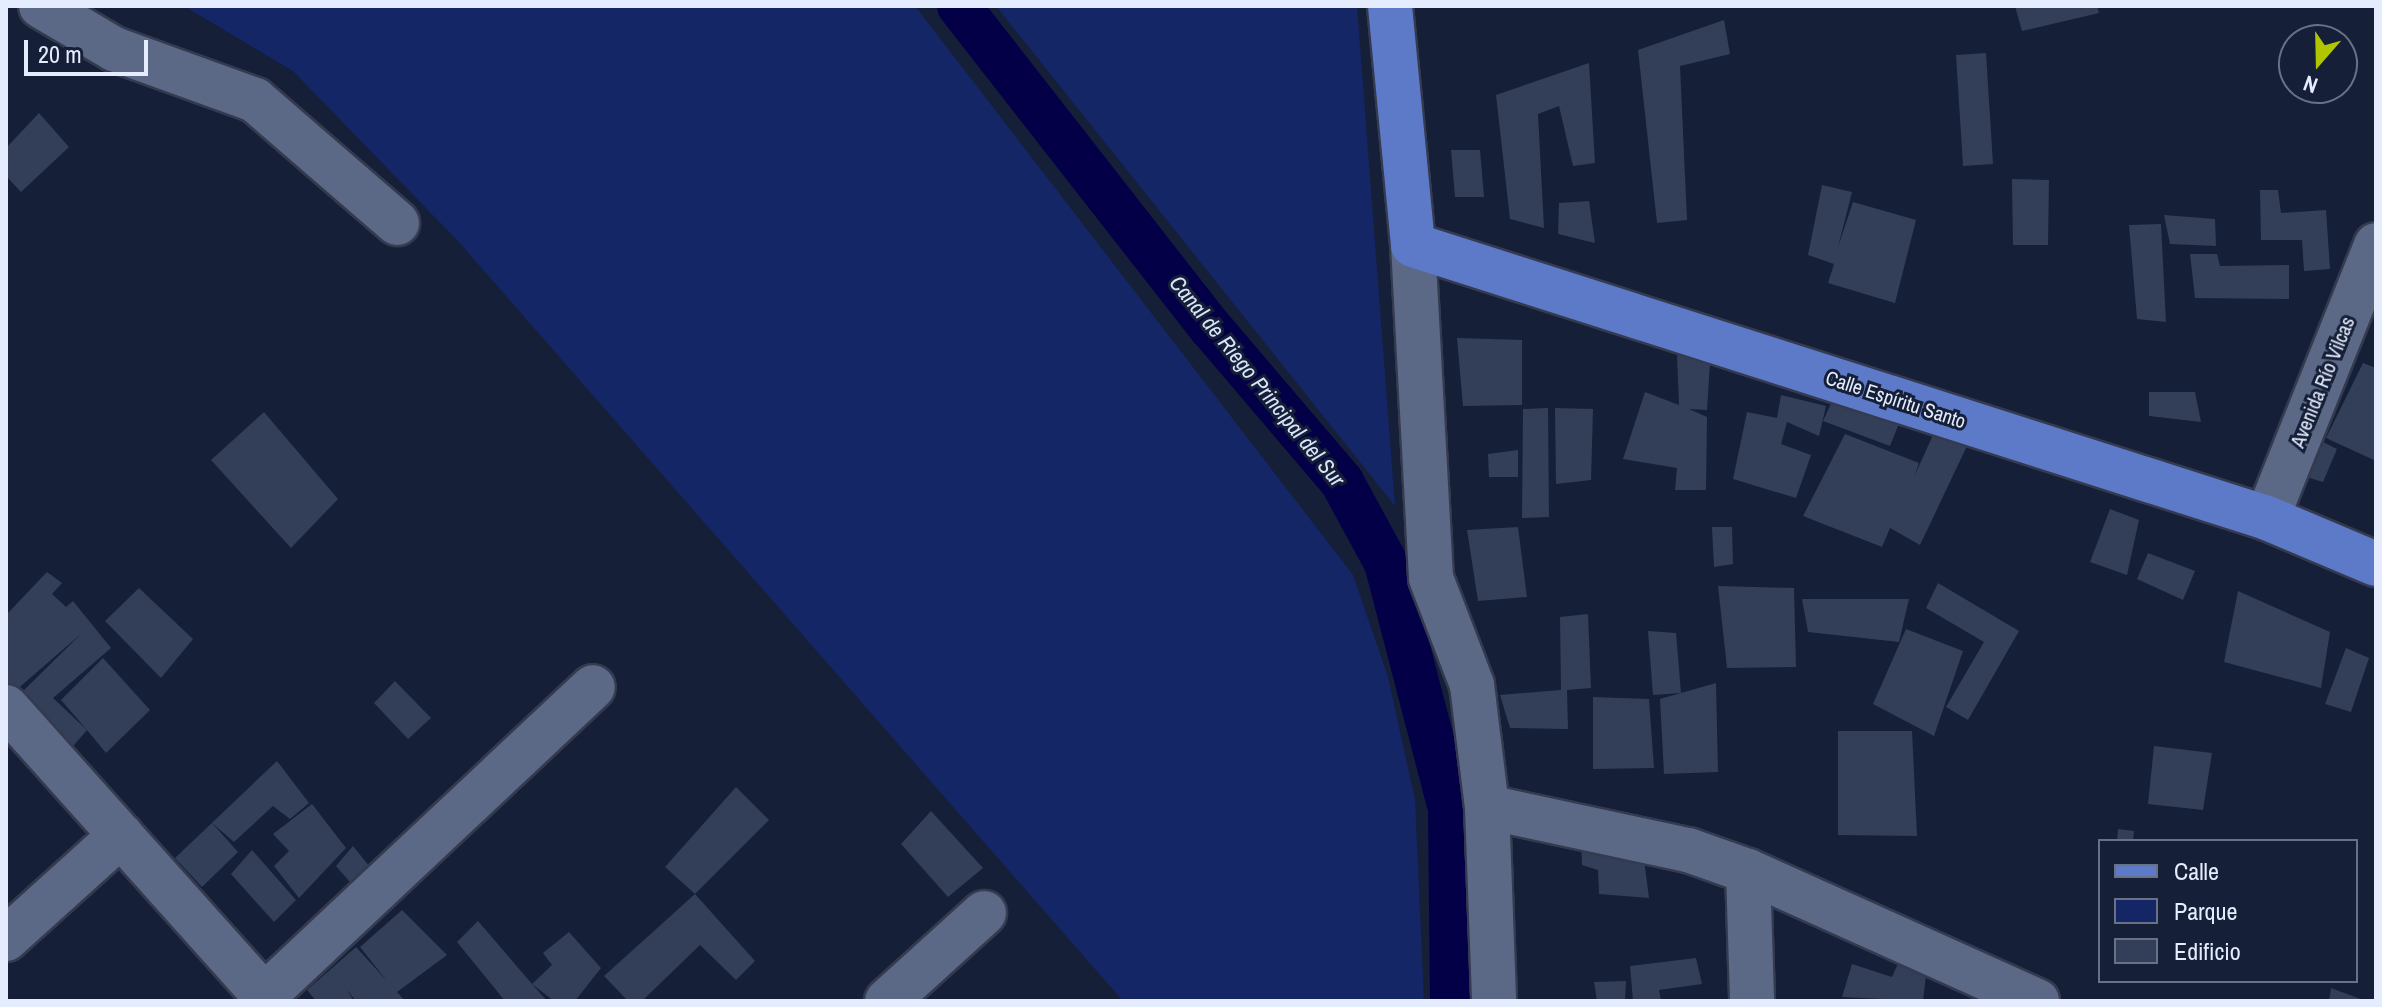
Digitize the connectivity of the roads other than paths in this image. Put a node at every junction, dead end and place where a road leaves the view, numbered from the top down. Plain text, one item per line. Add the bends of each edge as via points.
1 (41, 6) edge
2 (1390, 6) edge
3 (397, 223) dead end
4 (1413, 245) junction
5 (2376, 245) edge
6 (2267, 518) junction
7 (2376, 564) edge
8 (593, 687) dead end
9 (6, 707) edge
10 (1487, 807) junction
11 (121, 835) junction
12 (1748, 871) junction
13 (984, 913) dead end
14 (6, 939) edge
15 (267, 998) edge
16 (887, 1001) edge
17 (1494, 1001) edge
18 (1752, 1001) edge
19 (2037, 1001) edge

1 - 3 street via 114,49 255,100
2 - 4 main road
4 - 6 main road, Calle Espíritu Santo
4 - 10 street via 1431,578 1472,685
5 - 6 street, Avenida Río Vilcas
6 - 7 main road, Calle Espíritu Santo
8 - 15 street
9 - 11 street
10 - 12 street via 1688,850
10 - 17 street
11 - 14 street
11 - 15 street
12 - 18 street
12 - 19 street
13 - 16 street

